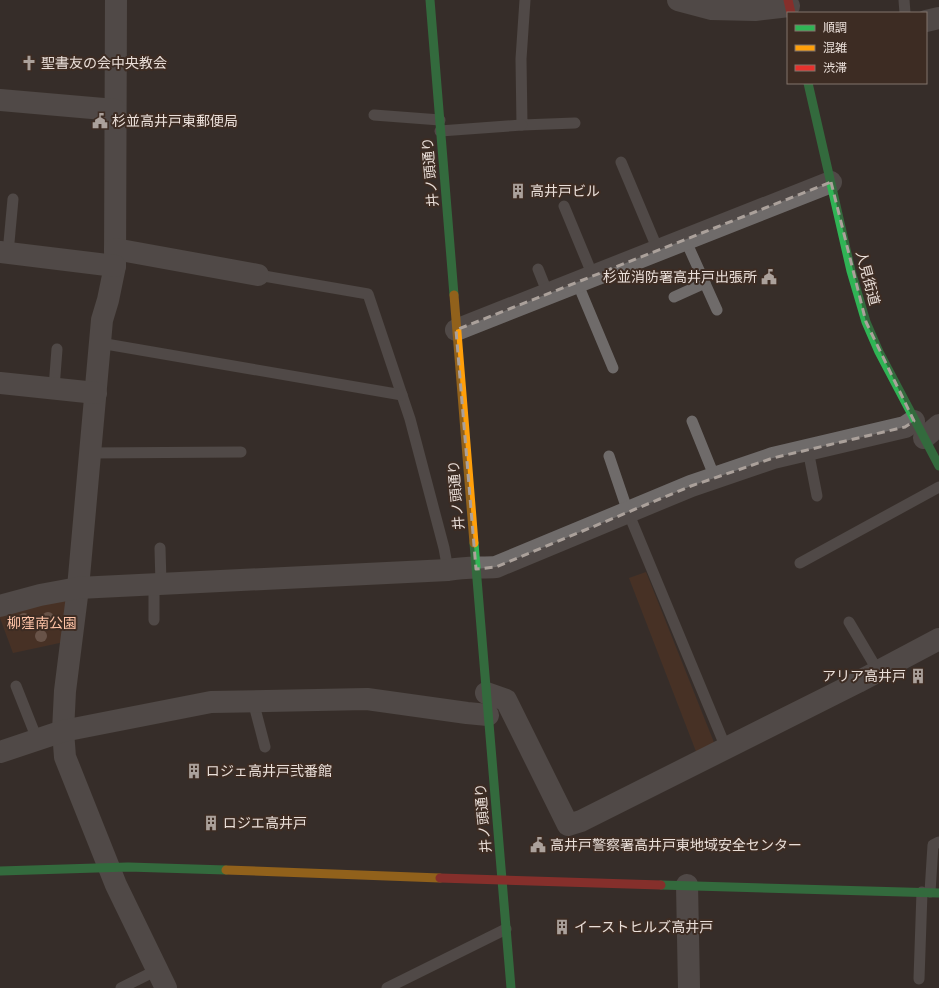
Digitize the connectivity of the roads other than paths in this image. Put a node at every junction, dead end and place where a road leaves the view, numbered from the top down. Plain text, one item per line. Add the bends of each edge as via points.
1 (116, 0) edge
2 (430, 0) edge
3 (525, 0) edge
4 (678, 0) edge
5 (904, 0) edge
6 (790, 6) edge
7 (905, 12) edge
8 (939, 18) edge
9 (927, 21) edge
10 (808, 84) edge
11 (0, 100) edge
12 (115, 110) junction
13 (374, 115) dead end
14 (575, 123) dead end
15 (522, 125) junction
16 (440, 126) junction
17 (621, 162) dead end
18 (831, 182) junction
19 (13, 199) dead end
20 (564, 206) dead end
21 (685, 240) junction
22 (658, 250) junction
23 (4, 252) edge
24 (115, 258) junction
25 (538, 269) dead end
26 (258, 274) joint
27 (585, 279) junction
28 (706, 283) junction
29 (548, 294) junction
30 (674, 297) dead end
31 (717, 310) dead end
32 (456, 330) junction
33 (100, 343) junction
34 (57, 349) dead end
35 (613, 368) dead end
36 (0, 382) edge
37 (54, 388) junction
38 (96, 393) junction
39 (402, 395) junction
40 (692, 421) dead end
41 (926, 428) edge
42 (808, 450) junction
43 (241, 452) dead end
44 (90, 453) junction
45 (609, 456) dead end
46 (939, 466) edge
47 (715, 478) junction
48 (939, 487) edge
49 (817, 496) dead end
50 (628, 512) junction
51 (160, 548) dead end
52 (800, 563) dead end
53 (476, 569) junction
54 (448, 570) junction
55 (158, 584) junction
56 (78, 588) junction
57 (0, 606) edge
58 (154, 620) dead end
59 (849, 622) dead end
60 (939, 638) edge
61 (878, 672) junction
62 (16, 686) dead end
63 (486, 693) junction
64 (253, 701) junction
65 (488, 715) junction
66 (63, 731) junction
67 (37, 739) junction
68 (265, 747) dead end
69 (726, 748) junction
70 (0, 752) edge
71 (939, 842) edge
72 (109, 867) junction
73 (0, 871) edge
74 (502, 879) junction
75 (687, 885) junction
76 (930, 892) edge
77 (506, 929) junction
78 (162, 979) edge
79 (919, 979) dead end
80 (121, 988) edge
81 (387, 988) edge
82 (511, 988) edge
83 (689, 988) edge

1 - 12 street
2 - 16 main road, 井ノ頭通り
3 - 15 lane via 521,59
4 - 6 street via 712,9 755,10
5 - 7 lane
8 - 9 street
10 - 18 main road, 人見街道
11 - 12 street
12 - 24 street
13 - 16 lane
14 - 15 lane
15 - 16 lane
16 - 32 main road, 井ノ頭通り
17 - 22 lane
18 - 21 street
18 - 41 main road, 人見街道 via 866,322 879,352
19 - 23 lane
20 - 27 lane
21 - 22 street
21 - 28 lane
22 - 27 street
23 - 24 street
24 - 26 street
24 - 33 street via 102,320
25 - 29 lane
26 - 39 lane via 368,294
27 - 29 street
27 - 35 lane
28 - 30 lane
28 - 31 lane
29 - 32 street
32 - 53 main road, 井ノ頭通り
33 - 38 street
33 - 39 lane
34 - 37 lane
36 - 37 street
37 - 38 street
38 - 44 street
39 - 54 lane
40 - 47 lane
41 - 42 street via 905,427
41 - 46 main road, 人見街道
42 - 47 street via 773,458
42 - 49 lane
43 - 44 lane
44 - 56 street
45 - 50 lane
47 - 50 street
48 - 52 lane
50 - 53 street via 496,567
50 - 69 lane
51 - 55 lane
53 - 54 street
53 - 63 main road, 井ノ頭通り
54 - 55 street
55 - 56 street
55 - 58 lane
56 - 57 street
56 - 66 street via 65,691
59 - 61 lane
60 - 61 street
61 - 69 street
62 - 67 lane
63 - 65 main road, 井ノ頭通り
63 - 69 street via 506,700 568,825 581,821
64 - 65 street via 367,699
64 - 66 street via 212,702
64 - 68 lane
65 - 74 main road, 井ノ頭通り
66 - 67 street
66 - 72 street via 65,757
67 - 70 street
71 - 76 lane via 933,845
72 - 73 main road
72 - 74 main road
72 - 78 street
74 - 75 main road
74 - 77 main road, 井ノ頭通り
75 - 76 main road
75 - 83 street
76 - 79 lane
77 - 81 lane
77 - 82 main road, 井ノ頭通り
78 - 80 lane

